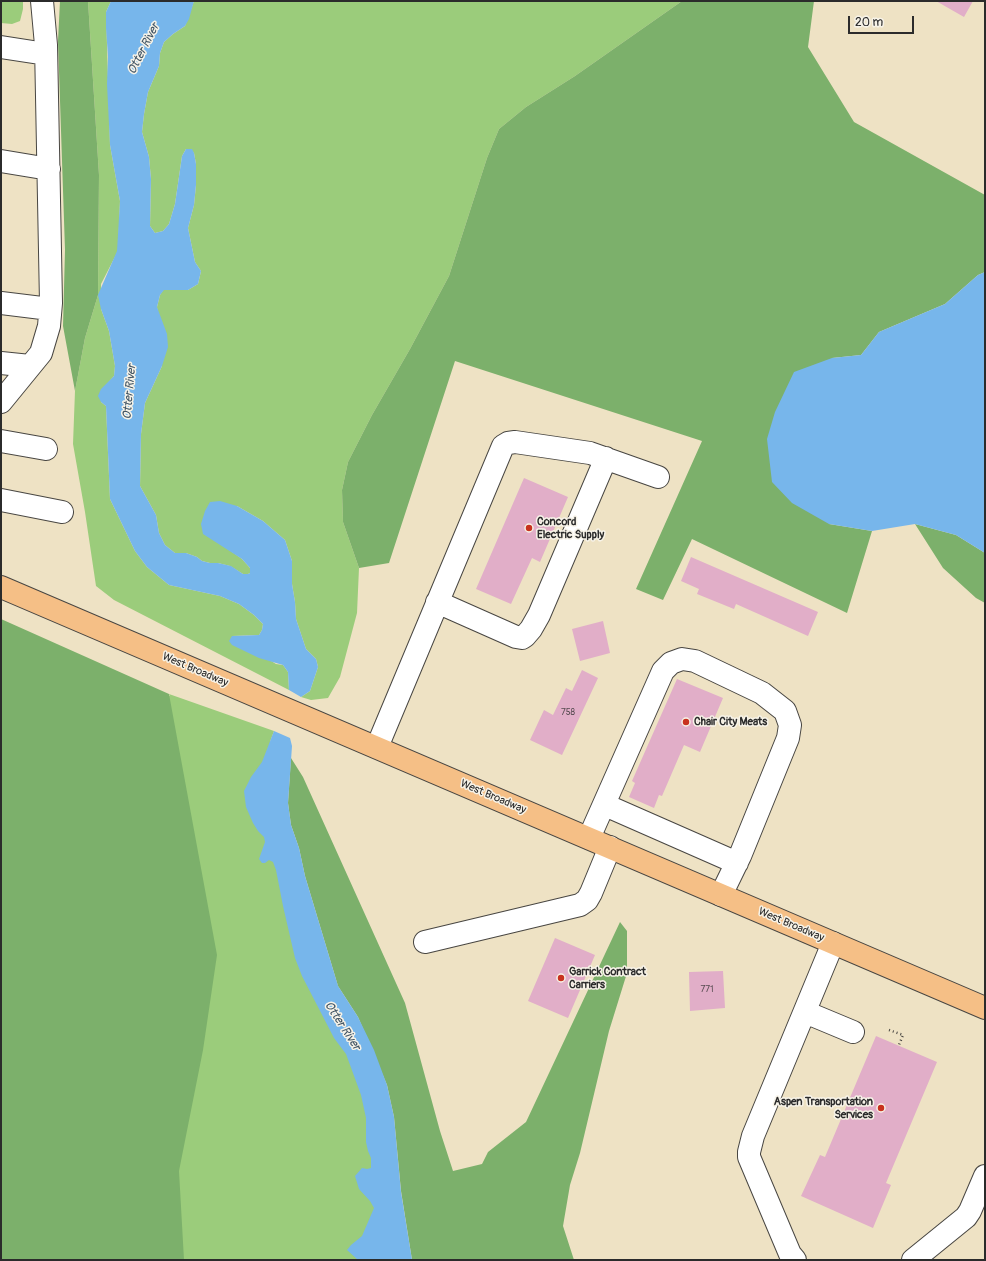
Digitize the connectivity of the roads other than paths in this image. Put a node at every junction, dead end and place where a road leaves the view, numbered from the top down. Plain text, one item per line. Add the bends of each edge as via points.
1 (42, 1) edge
2 (1, 47) edge
3 (46, 54) junction
4 (1, 161) edge
5 (49, 169) junction
6 (1, 303) edge
7 (50, 309) junction
8 (1, 363) edge
9 (30, 366) junction
10 (1, 402) edge
11 (1, 441) edge
12 (46, 449) dead end
13 (606, 458) junction
14 (658, 477) dead end
15 (1, 500) edge
16 (62, 512) dead end
17 (1, 587) edge
18 (437, 602) junction
19 (377, 747) junction
20 (605, 805) junction
21 (589, 838) junction
22 (610, 847) junction
23 (737, 863) junction
24 (721, 895) junction
25 (425, 942) dead end
26 (833, 943) junction
27 (985, 1008) edge
28 (805, 1012) junction
29 (853, 1032) dead end
30 (985, 1176) edge
31 (795, 1260) edge
32 (913, 1260) edge

1 - 3 lane
2 - 3 lane
3 - 5 lane
4 - 5 lane
5 - 7 lane
6 - 7 lane
7 - 9 lane via 47,336 41,353
8 - 9 lane
9 - 10 lane
11 - 12 lane
13 - 14 lane
13 - 18 lane via 590,453 515,442 503,446
13 - 18 lane via 539,615 525,636 516,637
15 - 16 lane
17 - 19 main road, West Broadway
18 - 19 lane
19 - 21 main road, West Broadway
20 - 21 lane
20 - 23 lane
20 - 23 lane via 663,671 671,663 682,659 695,661 766,696 785,711 790,725 788,738
21 - 22 main road, West Broadway
22 - 24 main road, West Broadway
22 - 25 lane via 589,897 580,905
23 - 24 lane
24 - 26 main road, West Broadway
26 - 27 main road, West Broadway
26 - 28 lane
28 - 29 lane
28 - 31 lane via 753,1136 749,1152 790,1254
30 - 32 lane via 966,1217

